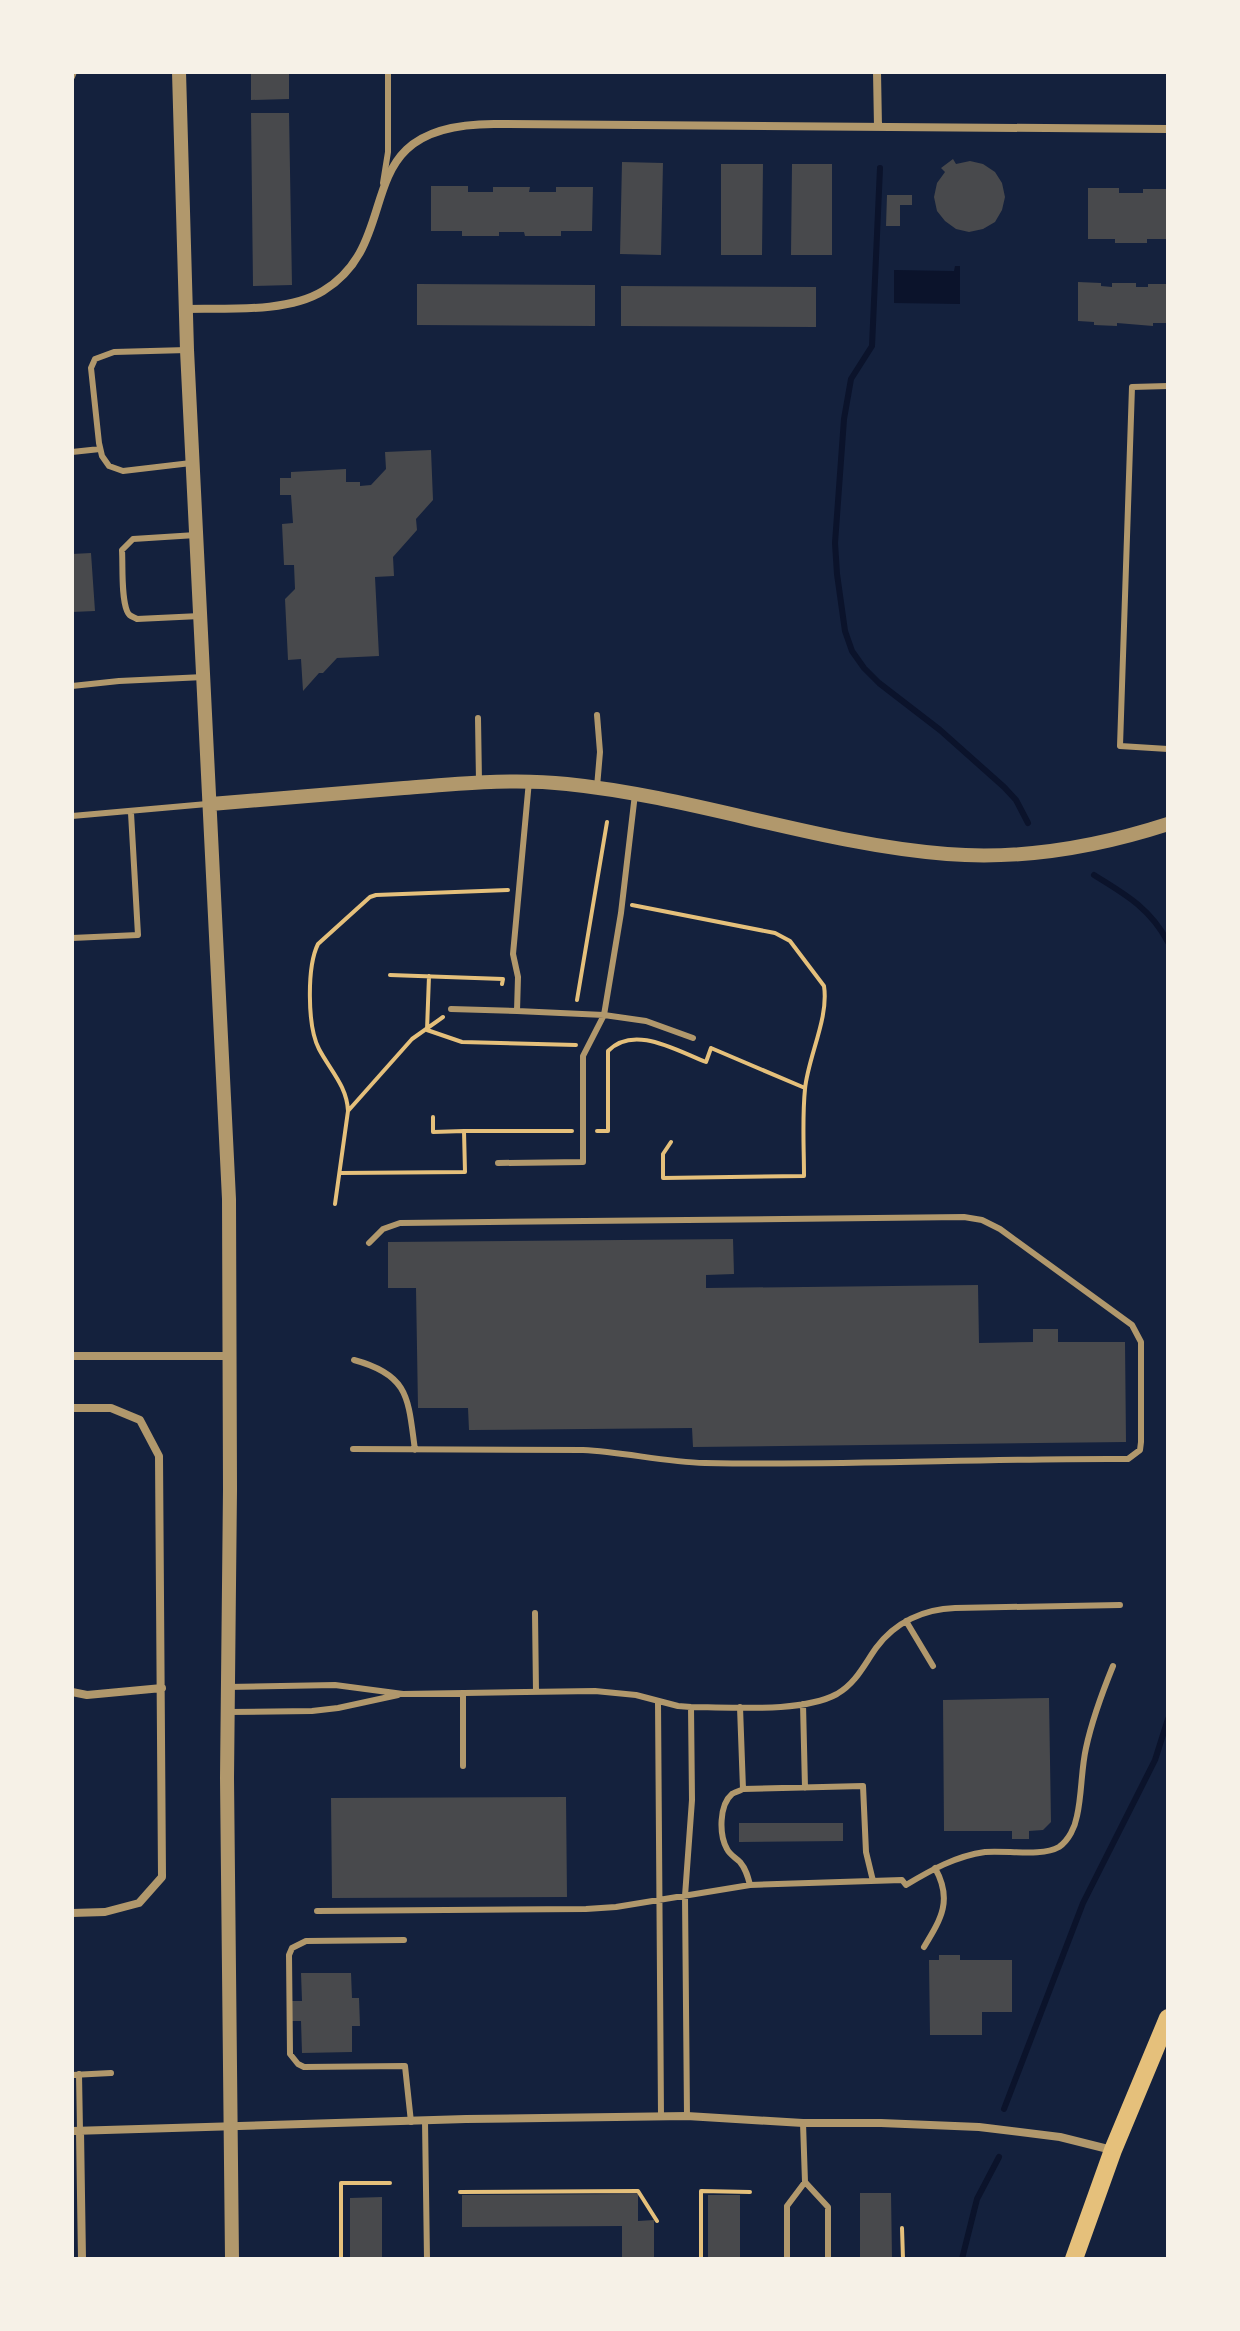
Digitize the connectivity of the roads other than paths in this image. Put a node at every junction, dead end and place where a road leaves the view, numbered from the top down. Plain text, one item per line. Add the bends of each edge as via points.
1 (179, 72) edge
2 (388, 72) edge
3 (877, 72) edge
4 (878, 127) junction
5 (1168, 129) edge
6 (380, 194) junction
7 (185, 309) junction
8 (187, 350) junction
9 (1168, 386) edge
10 (100, 449) junction
11 (72, 452) edge
12 (192, 463) junction
13 (196, 535) junction
14 (201, 616) junction
15 (204, 677) junction
16 (72, 686) edge
17 (597, 715) dead end
18 (478, 718) dead end
19 (1168, 749) edge
20 (529, 781) junction
21 (479, 782) junction
22 (597, 787) junction
23 (635, 794) junction
24 (211, 804) junction
25 (131, 813) junction
26 (72, 816) edge
27 (1168, 824) edge
28 (72, 938) edge
29 (451, 1009) dead end
30 (517, 1011) junction
31 (604, 1015) junction
32 (693, 1038) dead end
33 (498, 1163) dead end
34 (369, 1243) dead end
35 (72, 1356) edge
36 (230, 1356) junction
37 (354, 1360) dead end
38 (72, 1408) edge
39 (353, 1449) dead end
40 (415, 1450) junction
41 (1120, 1605) dead end
42 (535, 1613) dead end
43 (906, 1621) junction
44 (933, 1666) dead end
45 (1113, 1666) dead end
46 (227, 1687) junction
47 (162, 1688) junction
48 (72, 1692) edge
49 (536, 1692) junction
50 (463, 1693) junction
51 (403, 1694) junction
52 (658, 1701) junction
53 (803, 1704) junction
54 (691, 1707) junction
55 (740, 1707) junction
56 (227, 1712) junction
57 (463, 1766) dead end
58 (805, 1788) junction
59 (743, 1789) junction
60 (935, 1868) junction
61 (873, 1881) junction
62 (750, 1885) junction
63 (685, 1896) junction
64 (658, 1900) junction
65 (317, 1911) dead end
66 (72, 1913) edge
67 (404, 1940) dead end
68 (924, 1947) dead end
69 (1168, 2018) edge
70 (111, 2073) dead end
71 (76, 2075) edge
72 (661, 2116) junction
73 (687, 2116) junction
74 (425, 2121) junction
75 (411, 2122) junction
76 (803, 2123) junction
77 (231, 2126) junction
78 (76, 2131) edge
79 (1113, 2150) junction
80 (805, 2182) junction
81 (82, 2259) edge
82 (232, 2259) edge
83 (427, 2259) edge
84 (787, 2259) edge
85 (828, 2259) edge
86 (1074, 2259) edge

1 - 7 street
2 - 6 lane via 388,152
3 - 4 street
4 - 5 street
4 - 6 street via 466,125 418,141 399,159
6 - 7 street via 360,254 322,292 278,305
7 - 8 street
8 - 10 lane via 114,352 95,359 91,368
8 - 12 street
9 - 19 lane via 1132,387 1120,746
10 - 11 lane
10 - 12 lane via 109,466 123,471
12 - 13 street
13 - 14 street
13 - 14 lane via 133,539 122,550 127,613 137,619
14 - 15 street
15 - 16 lane
15 - 24 street
17 - 22 lane
18 - 21 lane
20 - 21 street
20 - 22 street
20 - 30 lane via 513,954
21 - 24 street
22 - 23 street
23 - 27 street via 868,843 950,854 1072,848
23 - 31 lane
24 - 25 lane
24 - 36 street via 229,1199
25 - 26 lane
25 - 28 lane via 138,935
29 - 30 lane
30 - 31 lane
31 - 32 lane via 646,1021
31 - 33 lane via 583,1056 583,1162
34 - 40 lane via 383,1229 400,1223 964,1217 1000,1229 1101,1300 1132,1325 1141,1342 1141,1442 1140,1450 1128,1459 702,1463 615,1451
35 - 36 street
36 - 46 street
37 - 40 lane via 384,1370 403,1390
38 - 47 street via 111,1408 140,1420 159,1456
39 - 40 lane
41 - 43 lane via 944,1608
42 - 49 lane
43 - 44 lane
43 - 53 lane via 886,1637 849,1685
45 - 60 lane via 1086,1750 1072,1833 1044,1851 972,1854
46 - 51 lane via 335,1685
46 - 56 street
47 - 48 street
47 - 66 street via 162,1877 139,1903
49 - 50 lane
49 - 52 lane via 617,1692
50 - 51 lane
50 - 57 lane
51 - 56 lane via 312,1711
52 - 54 lane
52 - 64 lane
53 - 55 lane
53 - 58 lane
54 - 55 lane
54 - 63 lane
55 - 59 lane
56 - 77 street
58 - 59 lane
58 - 61 lane via 863,1786
59 - 62 lane via 725,1804 723,1840
60 - 61 lane via 906,1885 902,1880
60 - 68 lane via 945,1905
61 - 62 lane
62 - 63 lane
63 - 64 lane
63 - 73 lane
64 - 65 lane via 586,1909
64 - 72 lane
67 - 75 lane via 306,1941 292,1948 290,2054 304,2067 405,2066
69 - 79 main road
70 - 71 lane
71 - 78 lane
72 - 73 street
72 - 74 street
73 - 76 street
74 - 75 street
74 - 83 lane
75 - 77 street
76 - 79 street via 979,2127
76 - 80 lane
77 - 78 street
77 - 82 street
78 - 81 street
79 - 86 main road
80 - 84 lane via 787,2206
80 - 85 lane via 828,2207

